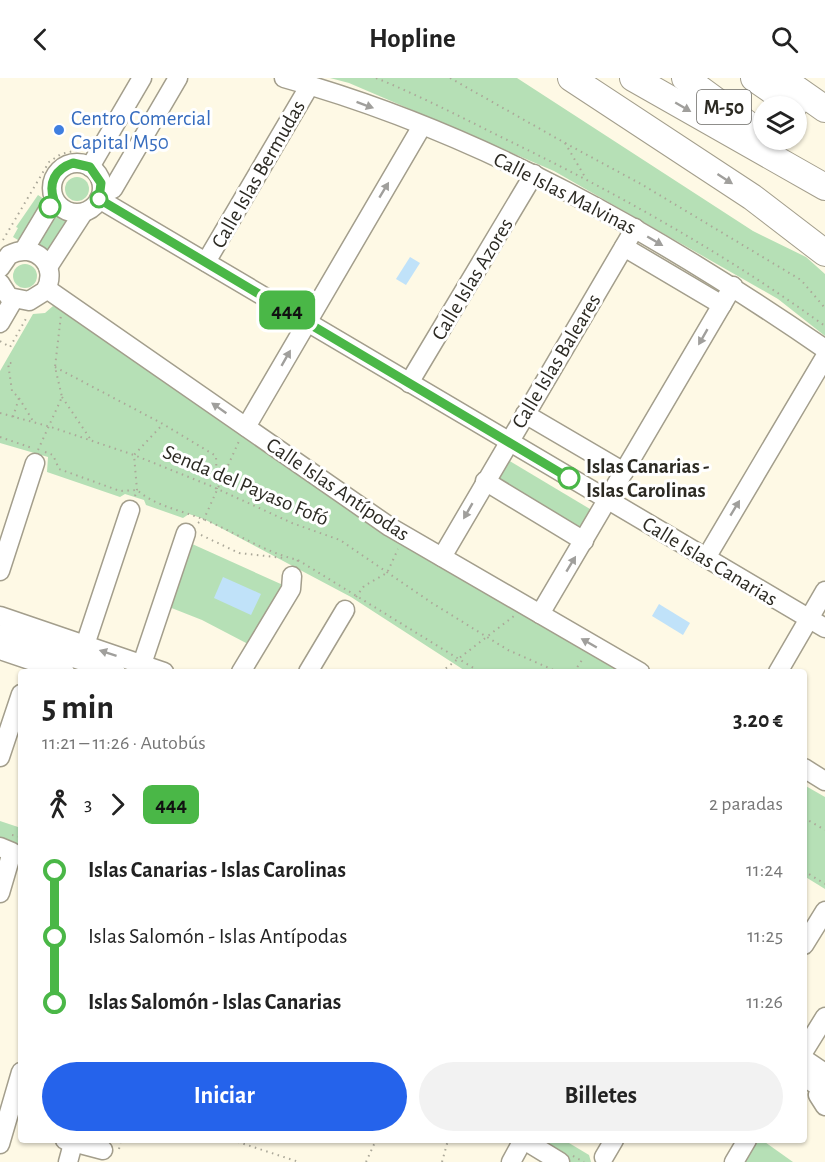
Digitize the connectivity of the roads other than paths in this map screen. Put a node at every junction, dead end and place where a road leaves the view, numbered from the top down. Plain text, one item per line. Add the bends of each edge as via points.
1 (142, 78) edge
2 (178, 78) edge
3 (284, 78) edge
4 (571, 78) edge
5 (633, 78) edge
6 (685, 78) edge
7 (754, 78) edge
8 (781, 78) edge
9 (310, 85) junction
10 (779, 96) edge
11 (825, 109) edge
12 (807, 116) edge
13 (422, 126) junction
14 (753, 128) edge
15 (825, 129) edge
16 (783, 150) edge
17 (90, 167) junction
18 (534, 174) junction
19 (825, 181) edge
20 (825, 188) edge
21 (106, 194) junction
22 (54, 200) junction
23 (83, 213) junction
24 (634, 228) junction
25 (624, 247) junction
26 (24, 250) junction
27 (825, 252) edge
28 (206, 262) junction
29 (48, 267) junction
30 (0, 268) edge
31 (0, 283) edge
32 (733, 286) junction
33 (47, 289) junction
34 (14, 299) junction
35 (722, 305) junction
36 (307, 322) junction
37 (0, 323) edge
38 (825, 349) edge
39 (825, 357) edge
40 (409, 383) junction
41 (525, 414) junction
42 (246, 427) junction
43 (508, 443) junction
44 (37, 456) road end
45 (624, 472) junction
46 (485, 481) junction
47 (608, 500) junction
48 (130, 510) road end
49 (186, 533) road end
50 (585, 541) junction
51 (442, 557) junction
52 (706, 558) junction
53 (295, 568) road end
54 (0, 571) edge
55 (825, 591) edge
56 (351, 603) road end
57 (540, 614) junction
58 (0, 616) edge
59 (809, 619) junction
60 (35, 628) junction
61 (825, 628) edge
62 (0, 634) edge
63 (0, 650) edge
64 (34, 661) edge
65 (76, 662) edge
66 (142, 664) junction
67 (104, 669) edge
68 (156, 669) edge
69 (243, 669) edge
70 (310, 669) edge
71 (635, 669) edge
72 (780, 669) edge
73 (18, 703) edge
74 (0, 757) edge
75 (807, 770) edge
76 (825, 781) edge
77 (6, 849) edge
78 (0, 893) edge
79 (825, 911) edge
80 (807, 940) edge
81 (825, 1017) edge
82 (807, 1046) edge
83 (807, 1065) edge
84 (807, 1080) edge
85 (18, 1085) edge
86 (820, 1091) edge
87 (9, 1125) edge
88 (71, 1143) edge
89 (77, 1143) edge
90 (522, 1143) edge
91 (529, 1143) edge
92 (612, 1143) edge
93 (745, 1143) edge
94 (0, 1144) edge
95 (102, 1151) edge
96 (604, 1157) dead end
97 (68, 1162) edge
98 (511, 1162) edge
99 (560, 1162) edge
100 (734, 1162) edge

1 - 17 street
2 - 21 street
3 - 9 street, Calle Islas Malvinas
4 -> 27 highway via 752,197
5 -> 20 highway
6 - 14 highway, M-50
7 - 10 highway, M-50
8 - 11 highway
9 -> 13 street, Calle Islas Malvinas
9 - 28 street, Calle Islas Bermudas
12 - 15 highway, M-50
13 - 18 street, Calle Islas Malvinas
36 -> 13 street
16 - 19 highway, M-50
17 - 21 street
17 - 22 street via 73,163 58,172 52,183
18 - 24 street, Calle Islas Malvinas
18 - 40 street, Calle Islas Azores
21 - 23 street
21 - 28 street, Calle Islas Canarias
22 - 23 street via 67,212
22 - 26 street
23 - 29 street
24 - 25 street, Calle Islas Baleares
24 -> 32 street, Calle Islas Malvinas
25 - 35 street
25 - 41 street, Calle Islas Baleares
26 - 29 street via 36,253
26 - 30 street via 9,255
28 - 36 street, Calle Islas Canarias
29 - 33 street
31 - 34 street
32 - 35 street
32 - 38 street, Calle Islas Malvinas
33 - 34 street via 34,300
42 -> 33 street, Calle Islas Antípodas
34 - 37 street
35 -> 45 street
36 - 40 street, Calle Islas Canarias
42 -> 36 street
52 -> 39 street
40 - 43 street, Calle Islas Canarias
41 - 43 street, Calle Islas Baleares
41 - 45 street
42 - 51 street, Calle Islas Antípodas
43 - 46 street, Calle Islas Baleares
43 - 47 street, Calle Islas Canarias
44 - 54 street
45 - 47 street
46 - 50 street
46 -> 51 street, Calle Islas Baleares
47 - 50 street
47 - 52 street, Calle Islas Canarias
48 - 65 street
49 - 66 street
57 -> 50 street
51 - 57 street, Calle Islas Antípodas
52 - 59 street, Calle Islas Canarias
53 - 69 street via 291,589
55 - 59 street
56 - 70 street
71 -> 57 street, Calle Islas Antípodas
58 - 60 street
59 - 61 street, Calle Islas Canarias
59 - 72 street
60 - 64 street
60 - 65 street
62 - 64 street
63 - 64 street
64 - 65 street
66 -> 65 street
65 - 67 street
66 - 68 street
73 - 74 street
75 - 76 street
77 - 78 street
79 - 80 street
81 - 82 street
83 - 86 street
84 - 86 street
85 - 87 street
87 - 94 street
88 - 97 street
89 - 95 street
90 - 98 street
91 - 99 street
92 - 96 street
93 - 100 street

